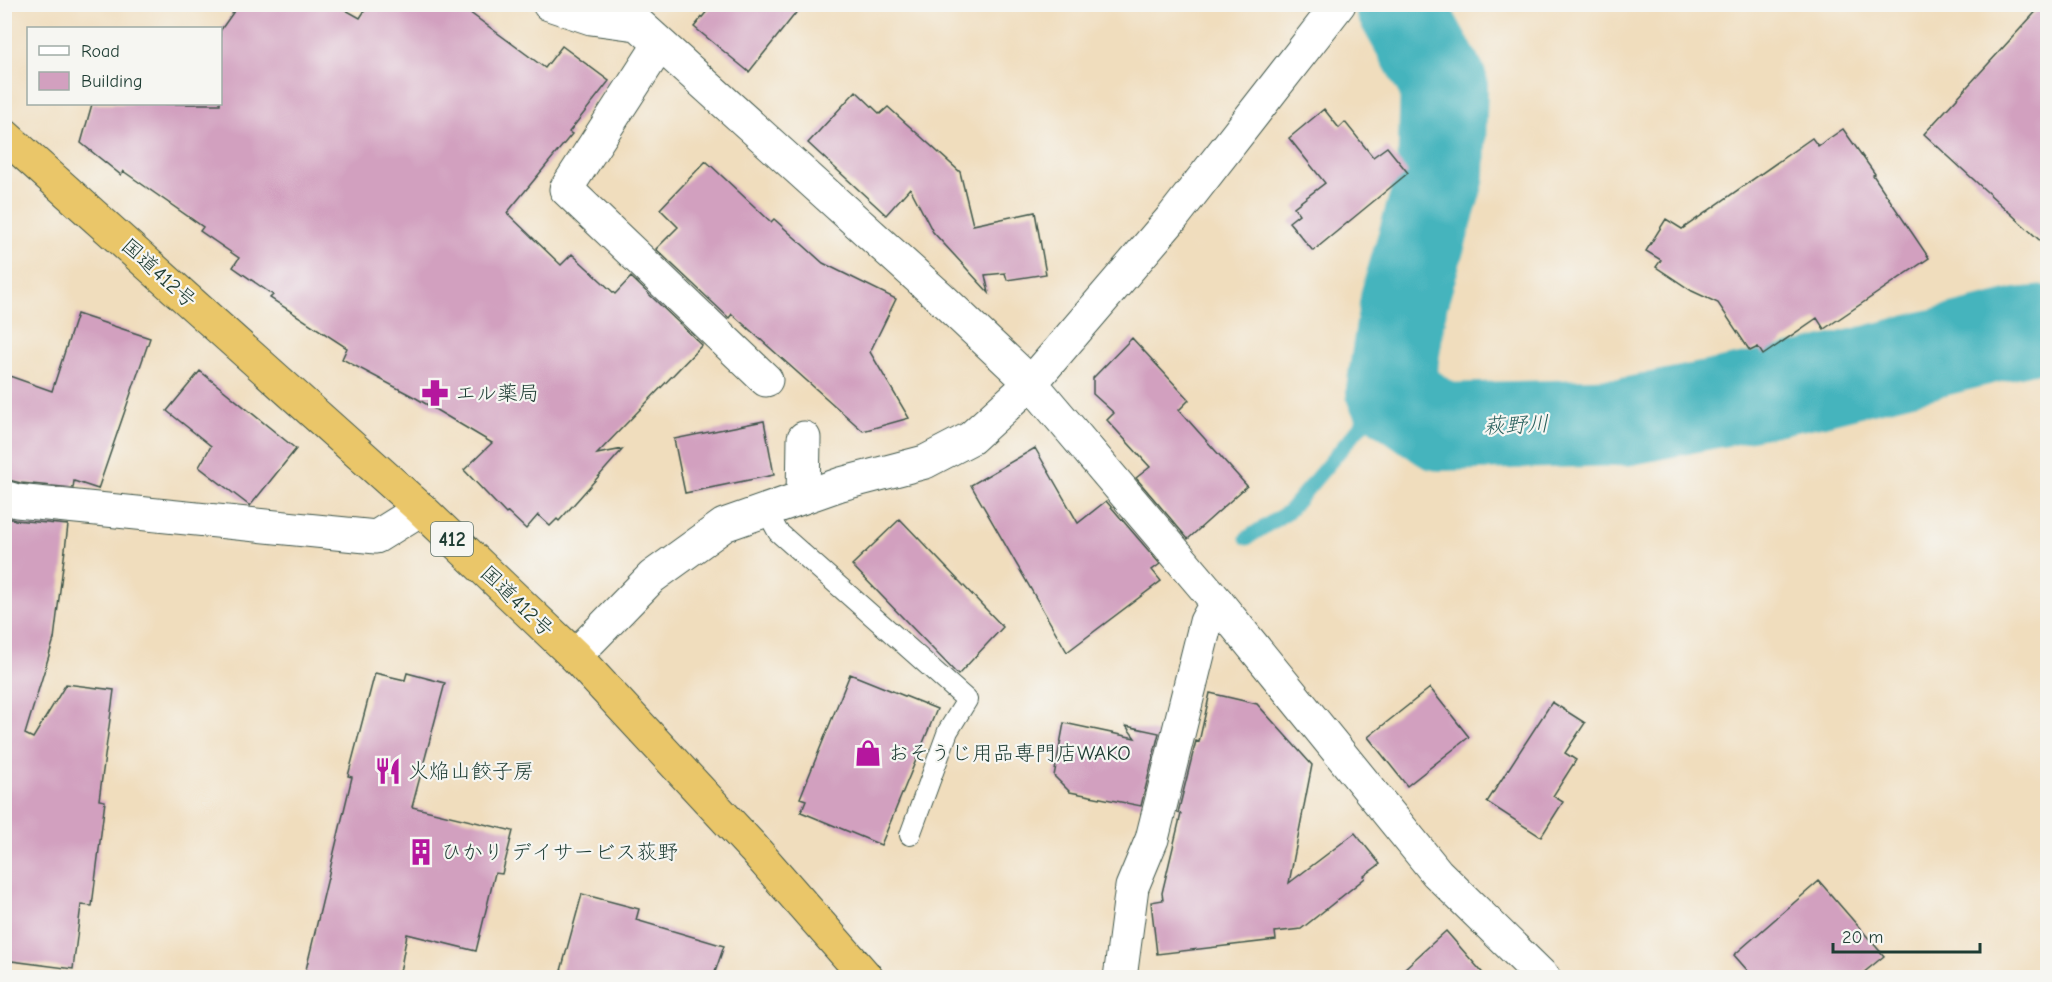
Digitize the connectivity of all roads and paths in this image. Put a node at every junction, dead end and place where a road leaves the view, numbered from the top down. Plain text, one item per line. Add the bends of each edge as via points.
1 (549, 4) edge
2 (1336, 9) edge
3 (637, 24) edge
4 (4, 135) edge
5 (766, 380) dead end
6 (1030, 383) junction
7 (804, 438) dead end
8 (4, 497) edge
9 (803, 497) junction
10 (421, 509) junction
11 (766, 510) junction
12 (1217, 602) junction
13 (575, 656) junction
14 (910, 835) dead end
15 (867, 978) edge
16 (1120, 978) edge
17 (1544, 978) edge

1 - 3 street via 591,18
2 - 6 street via 1173,217
3 - 5 street via 566,189
3 - 6 street
4 - 10 highway, 国道412号 / 412
6 - 9 street via 971,438 925,462
6 - 12 street
7 - 9 street
8 - 10 street via 376,537
9 - 11 street
10 - 13 highway, 国道412号 / 412
11 - 13 street via 724,525 652,576
11 - 14 lane via 778,532 966,700 948,732
12 - 16 street via 1206,622 1152,839 1132,887
12 - 17 street via 1437,873
13 - 15 highway, 国道412号 / 412

